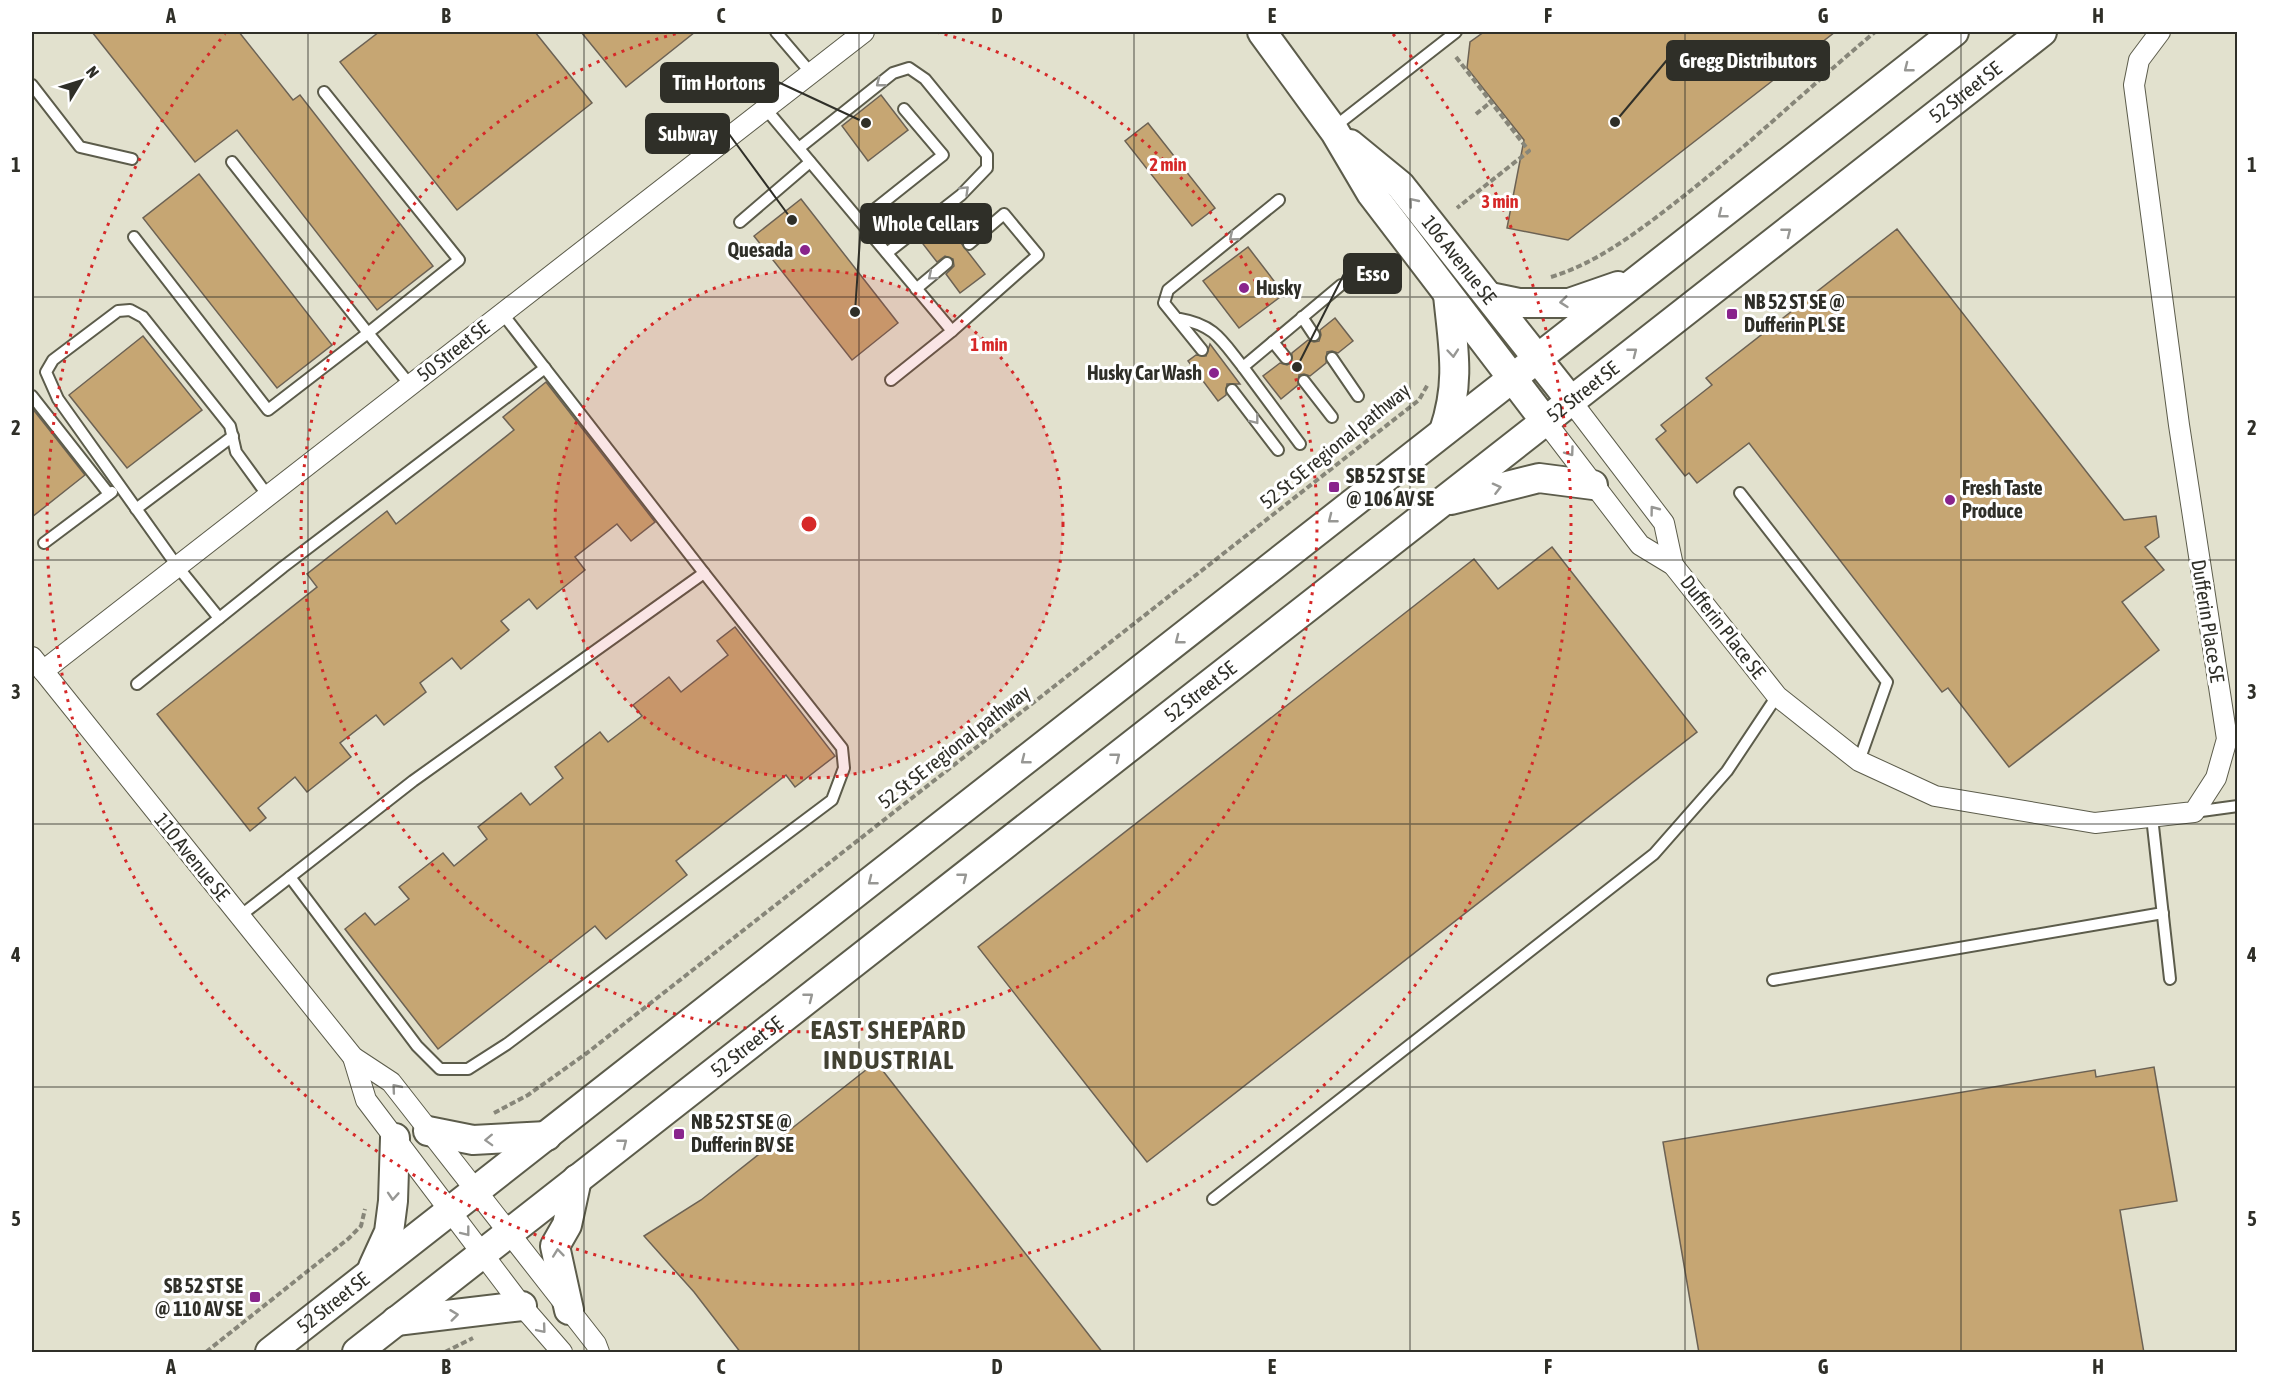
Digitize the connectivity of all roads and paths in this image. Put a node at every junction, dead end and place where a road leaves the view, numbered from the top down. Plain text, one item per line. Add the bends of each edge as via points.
1 (776, 32) edge
2 (864, 32) edge
3 (1262, 32) edge
4 (1456, 32) edge
5 (1875, 32) edge
6 (1954, 32) edge
7 (2042, 32) edge
8 (2160, 32) edge
9 (1456, 57) dead end
10 (811, 73) junction
11 (32, 85) edge
12 (324, 92) dead end
13 (1492, 101) junction
14 (765, 108) junction
15 (904, 109) dead end
16 (1476, 114) dead end
17 (1334, 130) junction
18 (799, 148) junction
19 (132, 159) dead end
20 (232, 162) dead end
21 (810, 162) junction
22 (1279, 200) dead end
23 (1457, 208) dead end
24 (860, 221) junction
25 (740, 222) dead end
26 (134, 237) dead end
27 (969, 244) dead end
28 (887, 253) junction
29 (947, 263) dead end
30 (1547, 278) dead end
31 (1640, 278) junction
32 (1341, 285) dead end
33 (916, 289) junction
34 (1448, 295) junction
35 (1490, 297) junction
36 (502, 313) junction
37 (1302, 317) junction
38 (1180, 319) junction
39 (952, 331) junction
40 (368, 333) junction
41 (1314, 335) dead end
42 (1273, 342) junction
43 (1203, 350) dead end
44 (1286, 358) dead end
45 (1332, 358) dead end
46 (1537, 358) junction
47 (1243, 367) junction
48 (545, 368) junction
49 (1513, 378) junction
50 (891, 380) dead end
51 (1304, 381) dead end
52 (1430, 381) dead end
53 (410, 385) junction
54 (1232, 390) dead end
55 (32, 396) edge
56 (1358, 396) dead end
57 (1571, 401) junction
58 (1332, 417) dead end
59 (1545, 421) junction
60 (1444, 431) junction
61 (233, 436) junction
62 (1300, 444) dead end
63 (1278, 450) dead end
64 (1593, 485) junction
65 (120, 486) junction
66 (1740, 493) dead end
67 (109, 494) junction
68 (268, 496) junction
69 (1440, 503) junction
70 (136, 509) junction
71 (44, 543) dead end
72 (1673, 565) junction
73 (177, 566) junction
74 (704, 573) junction
75 (219, 618) junction
76 (37, 664) edge
77 (137, 684) dead end
78 (1777, 696) junction
79 (1859, 761) junction
80 (2238, 806) edge
81 (2194, 812) junction
82 (2152, 816) junction
83 (290, 877) junction
84 (2163, 913) junction
85 (240, 916) junction
86 (2170, 979) dead end
87 (1773, 980) dead end
88 (353, 1057) junction
89 (492, 1114) dead end
90 (428, 1131) junction
91 (547, 1136) junction
92 (395, 1138) junction
93 (577, 1179) junction
94 (475, 1191) junction
95 (1213, 1199) dead end
96 (366, 1204) dead end
97 (449, 1211) junction
98 (508, 1234) junction
99 (483, 1253) junction
100 (371, 1271) junction
101 (522, 1306) junction
102 (569, 1310) junction
103 (396, 1321) junction
104 (206, 1353) edge
105 (270, 1353) edge
106 (357, 1353) edge
107 (562, 1353) edge
108 (599, 1353) edge

1 - 10 lane
2 - 10 street, 50 Street SE
3 - 17 main road, 106 Avenue SE
4 - 17 lane
5 - 30 path via 1735,157 1649,223 1577,267
6 -> 31 main road, 52 Street SE
57 -> 7 main road, 52 Street SE
8 - 81 street, Dufferin Place SE via 2139,60 2134,85 2179,425 2227,739 2216,778
9 - 13 path
10 - 14 street, 50 Street SE
11 - 19 lane via 80,147
12 - 40 lane via 459,260
13 - 16 path
13 - 23 path via 1529,151
14 - 18 lane
14 - 36 street, 50 Street SE
15 - 24 lane via 944,155
17 - 34 main road, 106 Avenue SE via 1371,193
35 -> 17 main road, 106 Avenue SE via 1400,185
18 - 21 lane
28 -> 18 lane via 961,195 987,168 987,155 925,79 909,68 893,73
20 - 40 lane
21 - 24 lane
21 - 25 lane
22 -> 38 lane via 1168,290 1164,303
24 - 28 lane
26 - 40 lane via 267,410
27 - 39 lane via 1004,214 1038,255
28 - 33 lane
29 -> 33 lane
31 -> 35 main road via 1569,303 1519,303
31 - 46 main road, 52 Street SE
32 - 37 lane
33 - 39 lane
34 - 49 main road, 106 Avenue SE
34 -> 60 main road via 1455,375 1454,402
35 - 46 main road, 106 Avenue SE
36 - 48 lane
36 - 53 street, 50 Street SE
37 - 41 lane
37 - 42 lane
38 - 43 lane
38 - 47 lane via 1199,322 1215,331
39 - 50 lane
40 - 53 lane
42 - 44 lane
42 - 47 lane
45 - 56 lane
46 - 49 main road, 52 Street SE
46 - 57 main road, 106 Avenue SE
47 - 62 lane
48 - 74 lane
48 - 75 lane
49 - 59 main road, 106 Avenue SE
49 - 60 main road, 52 Street SE
51 - 58 lane
52 - 89 path, 52 St SE regional pathway via 1419,400 825,867 586,1053 528,1095
53 - 68 street, 50 Street SE
54 -> 63 lane
55 - 67 lane
57 - 59 main road, 52 Street SE
72 -> 57 street, Dufferin Place SE via 1664,523
59 -> 64 street, Dufferin Place SE
59 - 69 main road, 52 Street SE
60 -> 91 main road, 52 Street SE
61 - 65 lane via 203,390 143,317 130,310 118,311 53,360 46,372 58,399
61 - 68 lane via 237,452
61 - 70 lane
69 -> 64 main road via 1539,478
64 - 72 street, Dufferin Place SE via 1640,545
65 - 67 lane
65 - 70 lane
66 - 79 lane via 1887,682
67 - 71 lane
68 - 73 street, 50 Street SE
93 -> 69 main road, 52 Street SE
70 - 73 lane
72 - 78 street, Dufferin Place SE
73 - 75 lane
73 - 76 street, 50 Street SE
74 - 83 lane via 413,781
74 - 83 lane via 842,748 844,768 832,800 507,1044 468,1069 440,1069 417,1046
75 - 77 lane
76 - 85 street, 110 Avenue SE
78 - 79 street, Dufferin Place SE
78 - 95 lane via 1727,771 1654,854
79 - 82 street, Dufferin Place SE via 1935,796 2095,823
80 - 81 lane
81 - 82 street, Dufferin Place SE
82 - 84 lane
83 - 85 lane
84 - 86 lane
84 - 87 lane
85 - 88 street, 110 Avenue SE
90 -> 88 street, 110 Avenue SE via 391,1082
88 - 92 street, 110 Avenue SE via 366,1100
91 -> 90 main road via 473,1140
90 - 94 street, 110 Avenue SE
91 - 94 main road, 52 Street SE
92 - 97 street, 110 Avenue SE
92 -> 100 main road via 389,1232
93 - 98 main road, 52 Street SE
102 -> 93 main road via 555,1246 567,1225
94 - 97 main road, 52 Street SE
94 - 98 street, 110 Avenue SE
96 - 104 path via 361,1226 348,1239
97 -> 99 street, 110 Avenue SE
97 - 100 main road, 52 Street SE
98 - 99 main road, 52 Street SE
98 - 102 street, 110 Avenue SE
99 - 101 street, 110 Avenue SE
99 - 103 main road, 52 Street SE
100 - 105 main road, 52 Street SE
103 -> 101 main road
101 -> 107 street, 110 Avenue SE
102 - 108 street, 110 Avenue SE
103 - 106 main road, 52 Street SE

